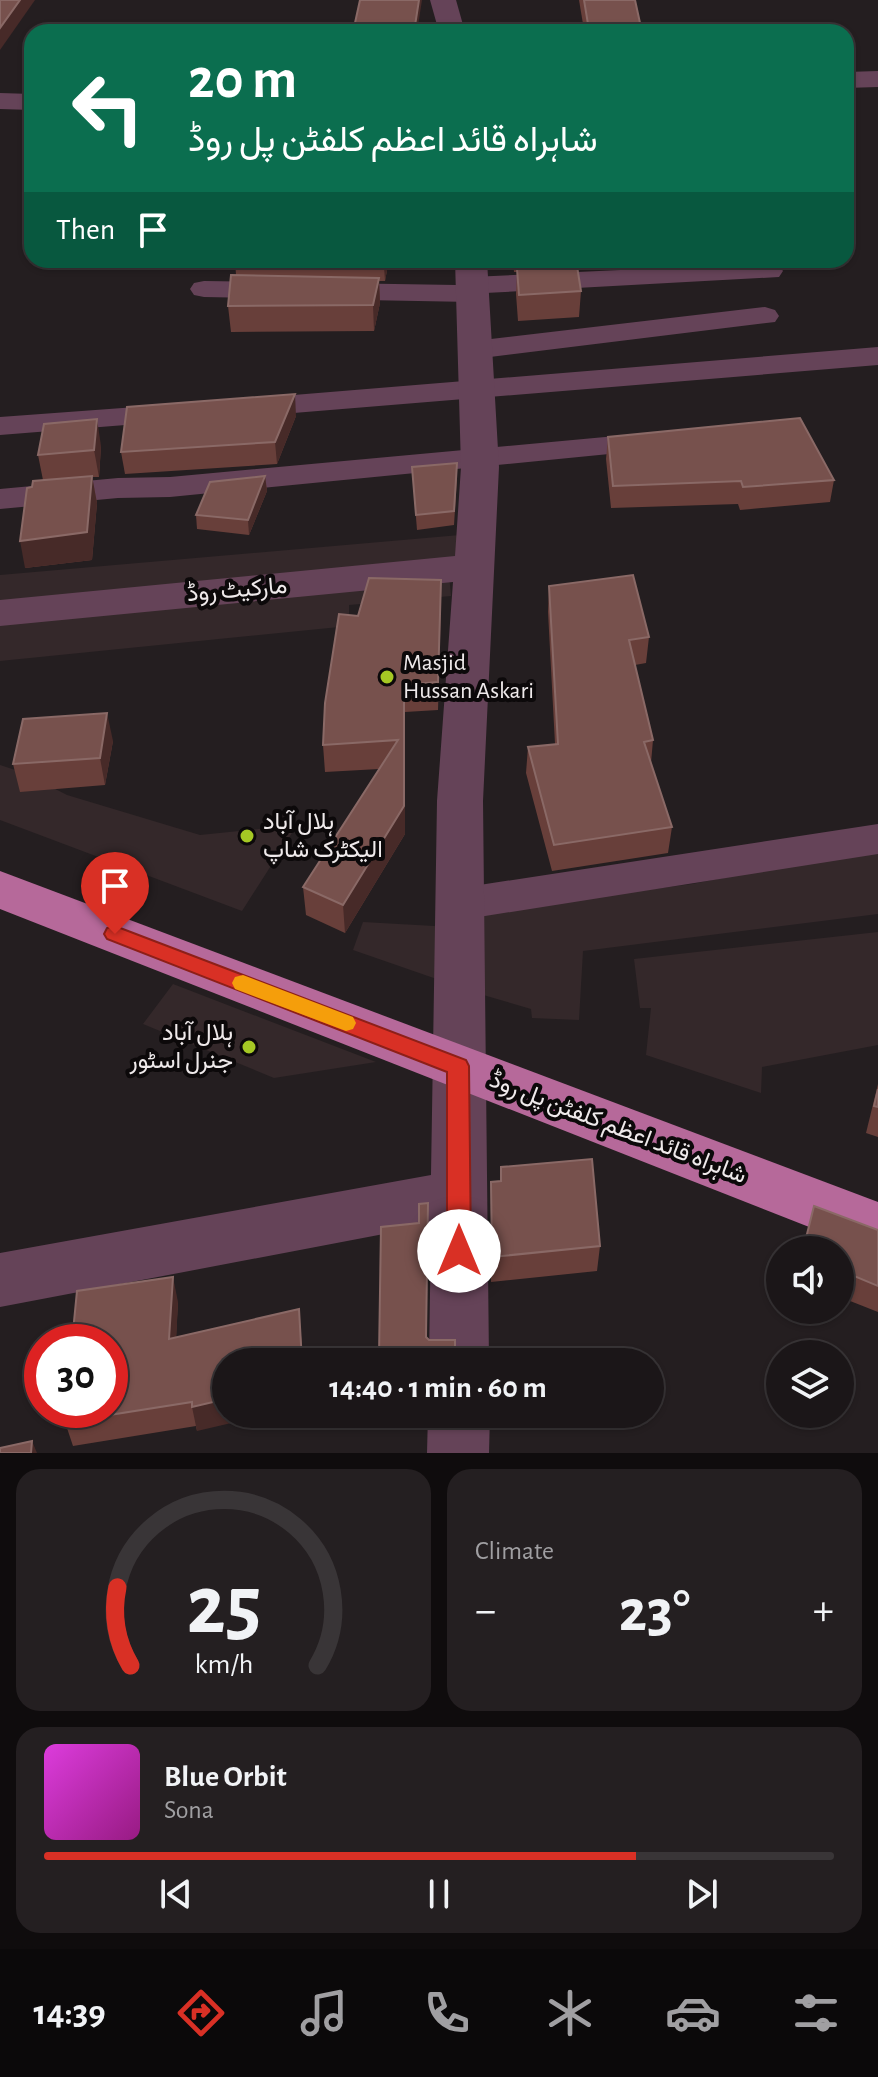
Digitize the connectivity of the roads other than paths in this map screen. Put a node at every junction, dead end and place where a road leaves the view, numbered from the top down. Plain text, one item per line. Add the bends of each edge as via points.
1 (443, 0) edge
2 (450, 24) edge
3 (878, 79) edge
4 (854, 80) edge
5 (0, 101) edge
6 (24, 102) edge
7 (769, 271) dead end
8 (471, 280) edge
9 (204, 289) dead end
10 (765, 316) dead end
11 (474, 350) junction
12 (878, 356) edge
13 (477, 391) junction
14 (0, 426) edge
15 (693, 439) edge
16 (480, 456) junction
17 (0, 499) edge
18 (474, 567) junction
19 (0, 613) edge
20 (878, 839) edge
21 (0, 889) edge
22 (460, 904) junction
23 (458, 1066) junction
24 (459, 1195) junction
25 (878, 1228) edge
26 (0, 1280) edge
27 (459, 1348) edge
28 (459, 1428) edge
29 (458, 1453) edge

1 - 2 street
3 - 4 street
5 - 6 street
7 - 8 street
8 - 9 street
8 - 11 street
10 - 11 street
11 - 13 street
12 - 13 street
13 - 14 street
13 - 16 street
15 - 16 street
16 - 17 street
16 - 18 street
18 - 19 street, مارکیٹ روڈ
18 - 22 street via 460,801
20 - 22 street
21 - 23 highway, شاہراہ قائد اعظم کلفٹن پل روڈ
22 - 23 street
23 - 24 street
23 - 25 highway, شاہراہ قائد اعظم کلفٹن پل روڈ
24 - 26 street
24 - 27 street
28 - 29 street

